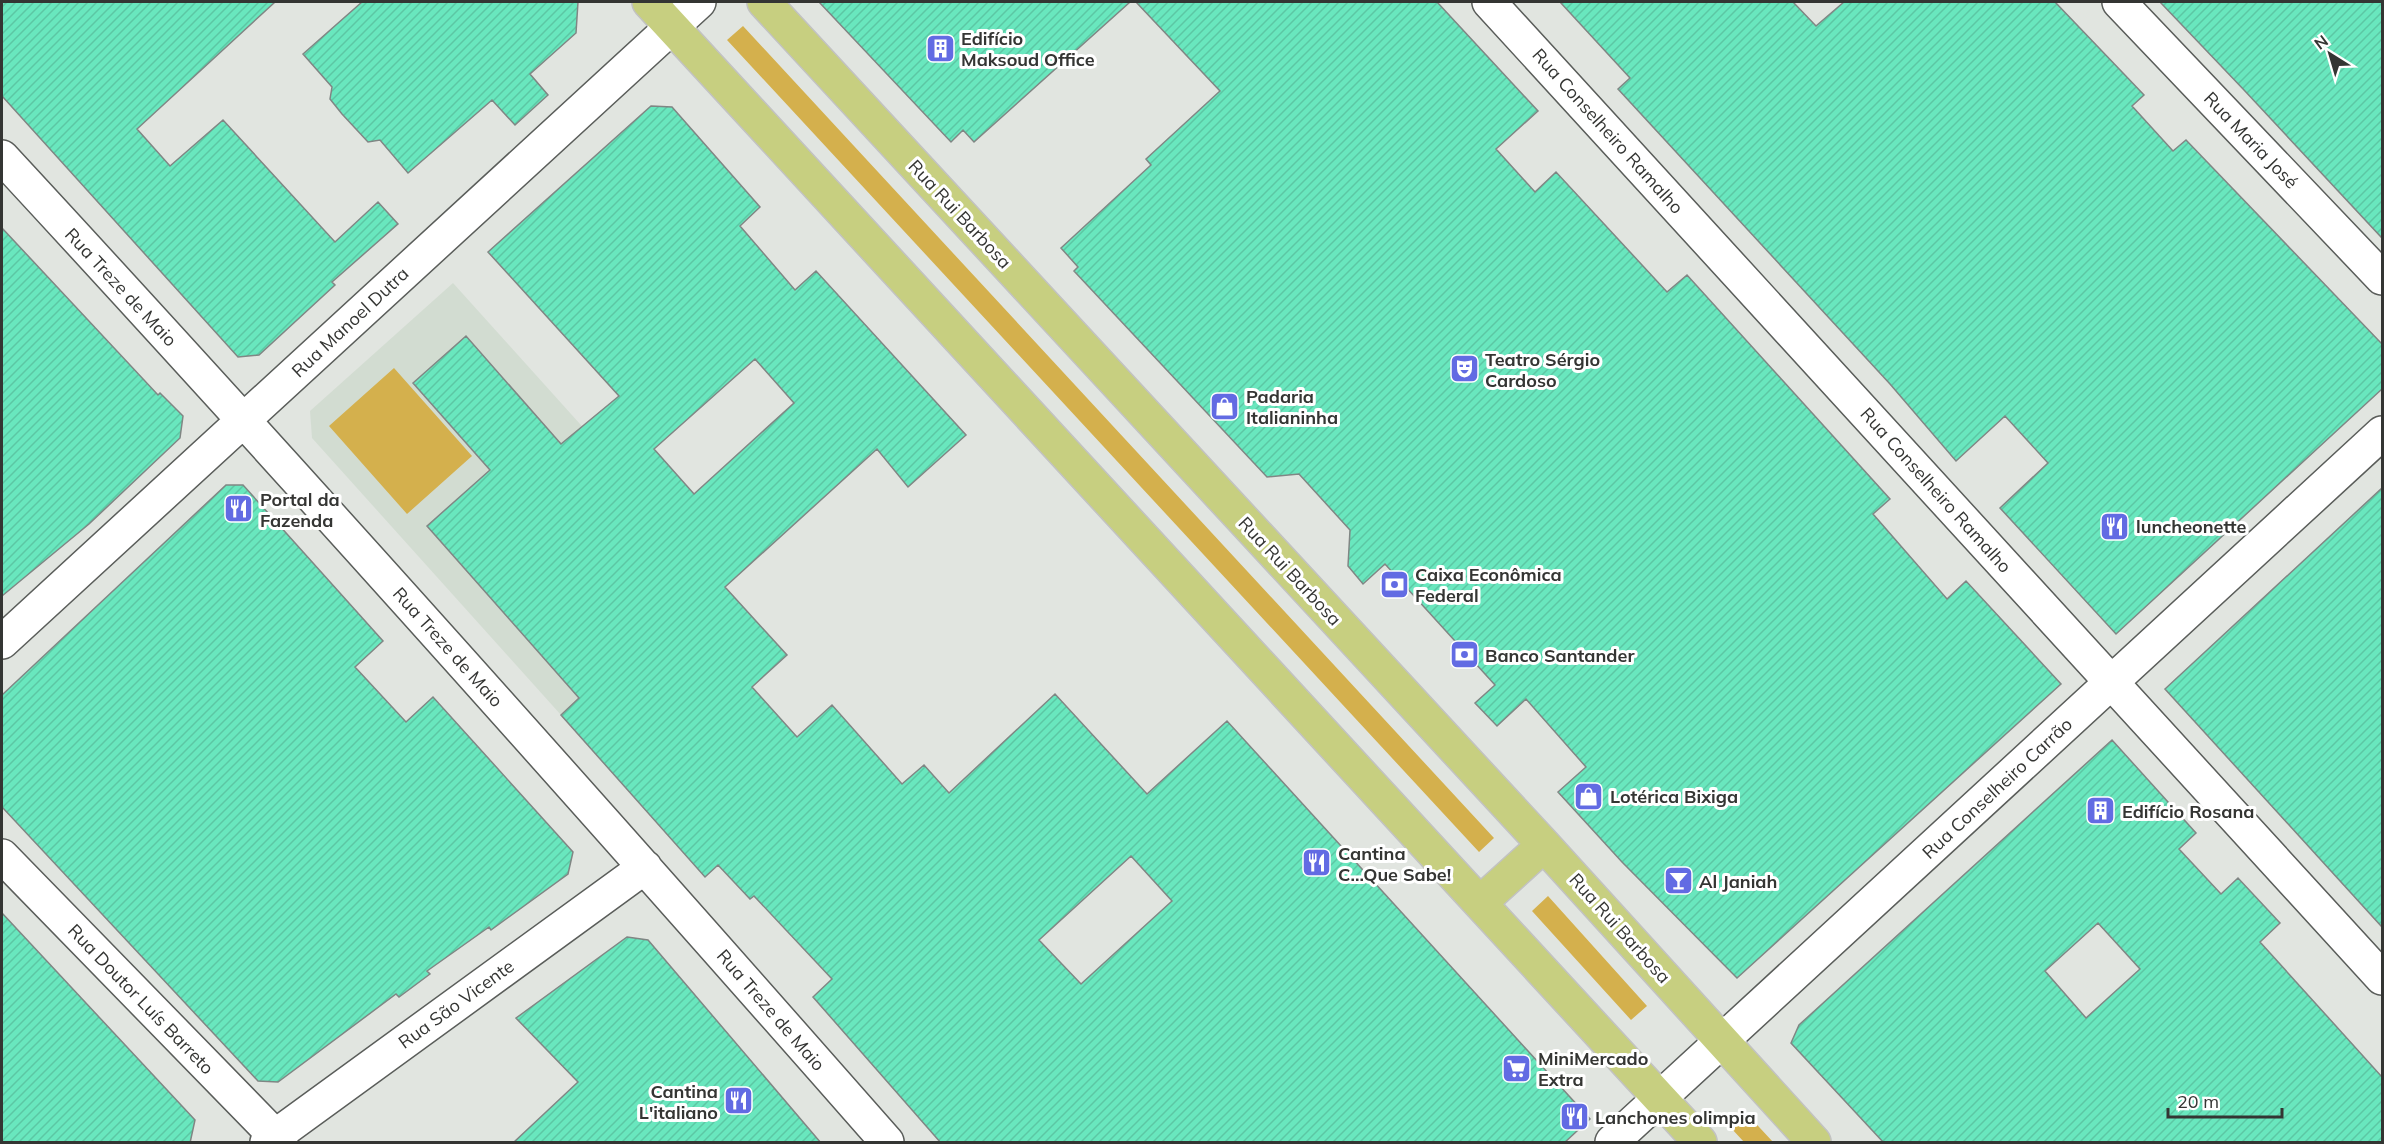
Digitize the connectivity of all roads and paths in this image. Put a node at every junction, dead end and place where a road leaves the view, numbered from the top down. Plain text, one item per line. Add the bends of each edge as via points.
1 (649, 2) edge
2 (699, 2) edge
3 (764, 2) edge
4 (1489, 2) edge
5 (2119, 2) edge
6 (672, 26) junction
7 (2, 157) edge
8 (2382, 278) edge
9 (244, 419) junction
10 (2382, 434) edge
11 (2, 642) edge
12 (2112, 682) junction
13 (1544, 845) junction
14 (2, 856) edge
15 (645, 867) junction
16 (1481, 902) junction
17 (2382, 978) edge
18 (1722, 1041) junction
19 (1659, 1098) junction
20 (274, 1141) edge
21 (887, 1143) edge
22 (1612, 1143) edge
23 (1700, 1143) edge
24 (1814, 1143) edge

1 - 6 main road
2 - 6 street, Rua Manoel Dutra
3 - 13 main road, Rua Rui Barbosa
4 - 12 street, Rua Conselheiro Ramalho
5 - 8 street, Rua Maria José
6 - 9 street, Rua Manoel Dutra
6 - 16 main road
7 - 9 street, Rua Treze de Maio
9 - 11 street, Rua Manoel Dutra
9 - 15 street, Rua Treze de Maio
10 - 12 street, Rua Conselheiro Carrão
12 - 17 street, Rua Conselheiro Ramalho
12 - 18 street, Rua Conselheiro Carrão
13 - 16 main road
13 - 18 main road, Rua Rui Barbosa
14 - 20 street, Rua Doutor Luís Barreto
15 - 20 street, Rua São Vicente
15 - 21 street, Rua Treze de Maio
16 - 19 main road
18 - 19 street, Rua Conselheiro Carrão
18 - 24 main road, Rua Rui Barbosa
19 - 22 street, Rua Conselheiro Carrão
19 - 23 main road

